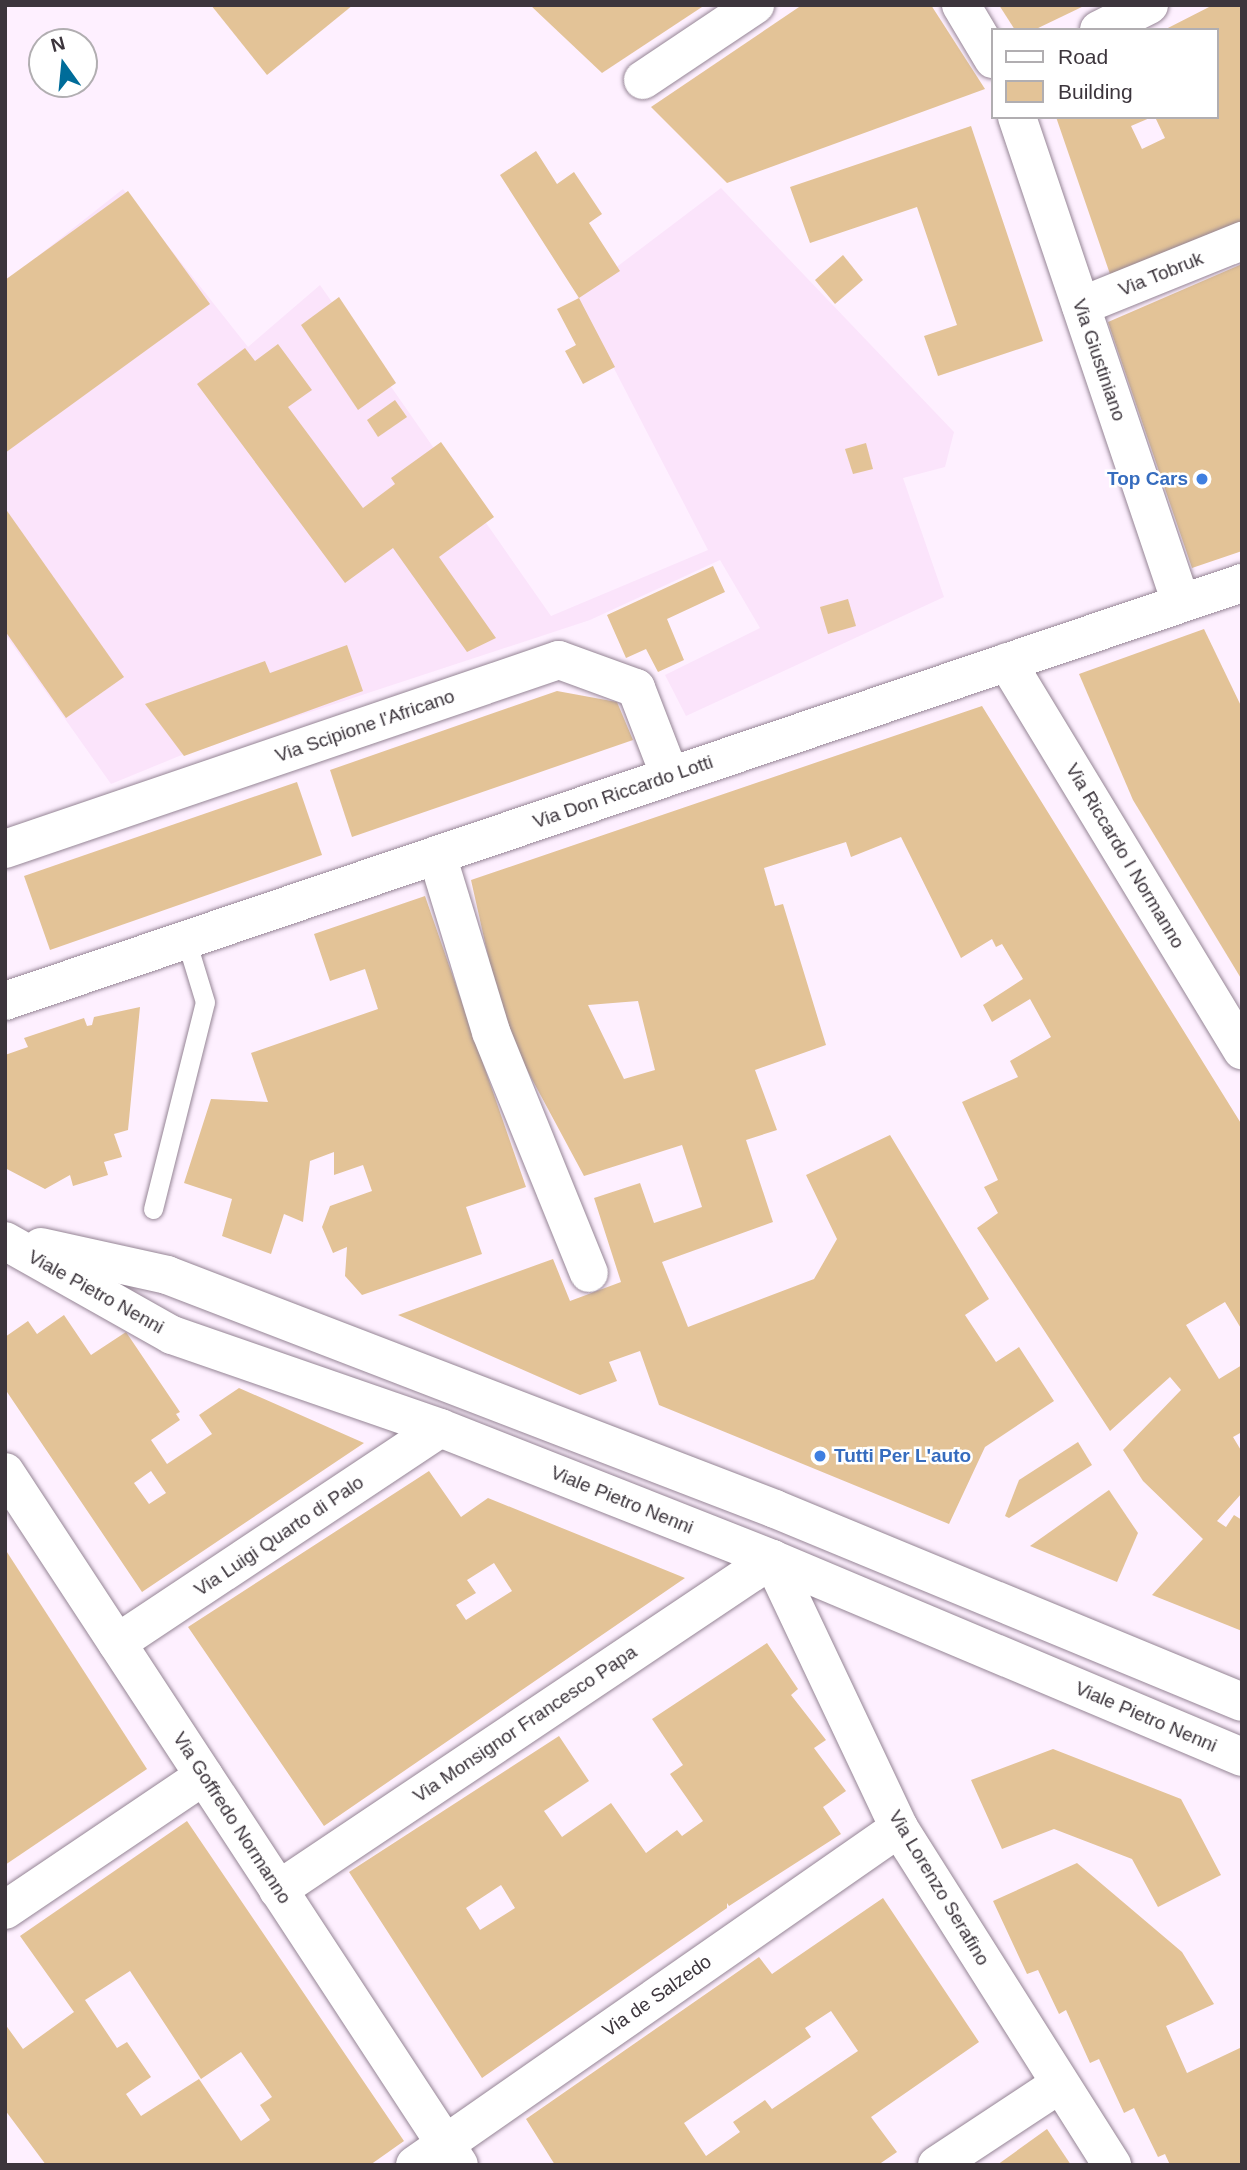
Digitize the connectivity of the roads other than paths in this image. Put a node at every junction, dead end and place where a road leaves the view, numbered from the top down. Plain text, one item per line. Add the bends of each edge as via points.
1 (755, 5) edge
2 (961, 5) edge
3 (1149, 5) edge
4 (1103, 28) edge
5 (992, 57) edge
6 (643, 80) dead end
7 (1018, 119) edge
8 (1242, 241) edge
9 (1081, 306) junction
10 (1242, 583) edge
11 (1181, 603) junction
12 (1007, 662) junction
13 (670, 776) junction
14 (5, 849) edge
15 (437, 855) junction
16 (186, 940) junction
17 (5, 1001) edge
18 (1242, 1050) edge
19 (153, 1209) dead end
20 (5, 1240) edge
21 (589, 1273) dead end
22 (440, 1428) junction
23 (5, 1472) edge
24 (772, 1559) junction
25 (117, 1643) junction
26 (1242, 1702) edge
27 (1242, 1757) edge
28 (204, 1776) junction
29 (899, 1828) junction
30 (278, 1890) junction
31 (5, 1910) edge
32 (1060, 2084) junction
33 (439, 2158) edge
34 (937, 2165) edge
35 (1112, 2165) edge

1 - 6 street
2 - 5 street
3 - 4 street
7 - 9 street, Via Giustiniano
8 - 9 street, Via Tobruk
9 - 11 street, Via Giustiniano
10 - 11 street, Via Don Riccardo Lotti
11 - 12 street, Via Don Riccardo Lotti
12 - 13 street, Via Don Riccardo Lotti
12 - 18 street, Via Riccardo I Normanno
13 - 14 street, Via Scipione l'Africano via 636,688 559,660
13 - 15 street, Via Don Riccardo Lotti
15 - 16 street, Via Don Riccardo Lotti
15 - 21 street via 491,1032
16 - 17 street, Via Don Riccardo Lotti
16 - 19 lane via 205,1002
20 - 22 street, Viale Pietro Nenni via 172,1335
20 - 26 street, Viale Pietro Nenni via 167,1275 775,1509
22 - 24 street, Viale Pietro Nenni
22 - 25 street, Via Luigi Quarto di Palo
23 - 25 street, Via Goffredo Normanno
24 - 27 street, Viale Pietro Nenni
24 - 29 street, Via Lorenzo Serafino
24 - 30 street, Via Monsignor Francesco Papa
25 - 28 street, Via Goffredo Normanno
28 - 30 street, Via Goffredo Normanno
28 - 31 street
29 - 32 street, Via Lorenzo Serafino
29 - 33 street, Via de Salzedo
30 - 33 street, Via Goffredo Normanno
32 - 34 street
32 - 35 street, Via Lorenzo Serafino

